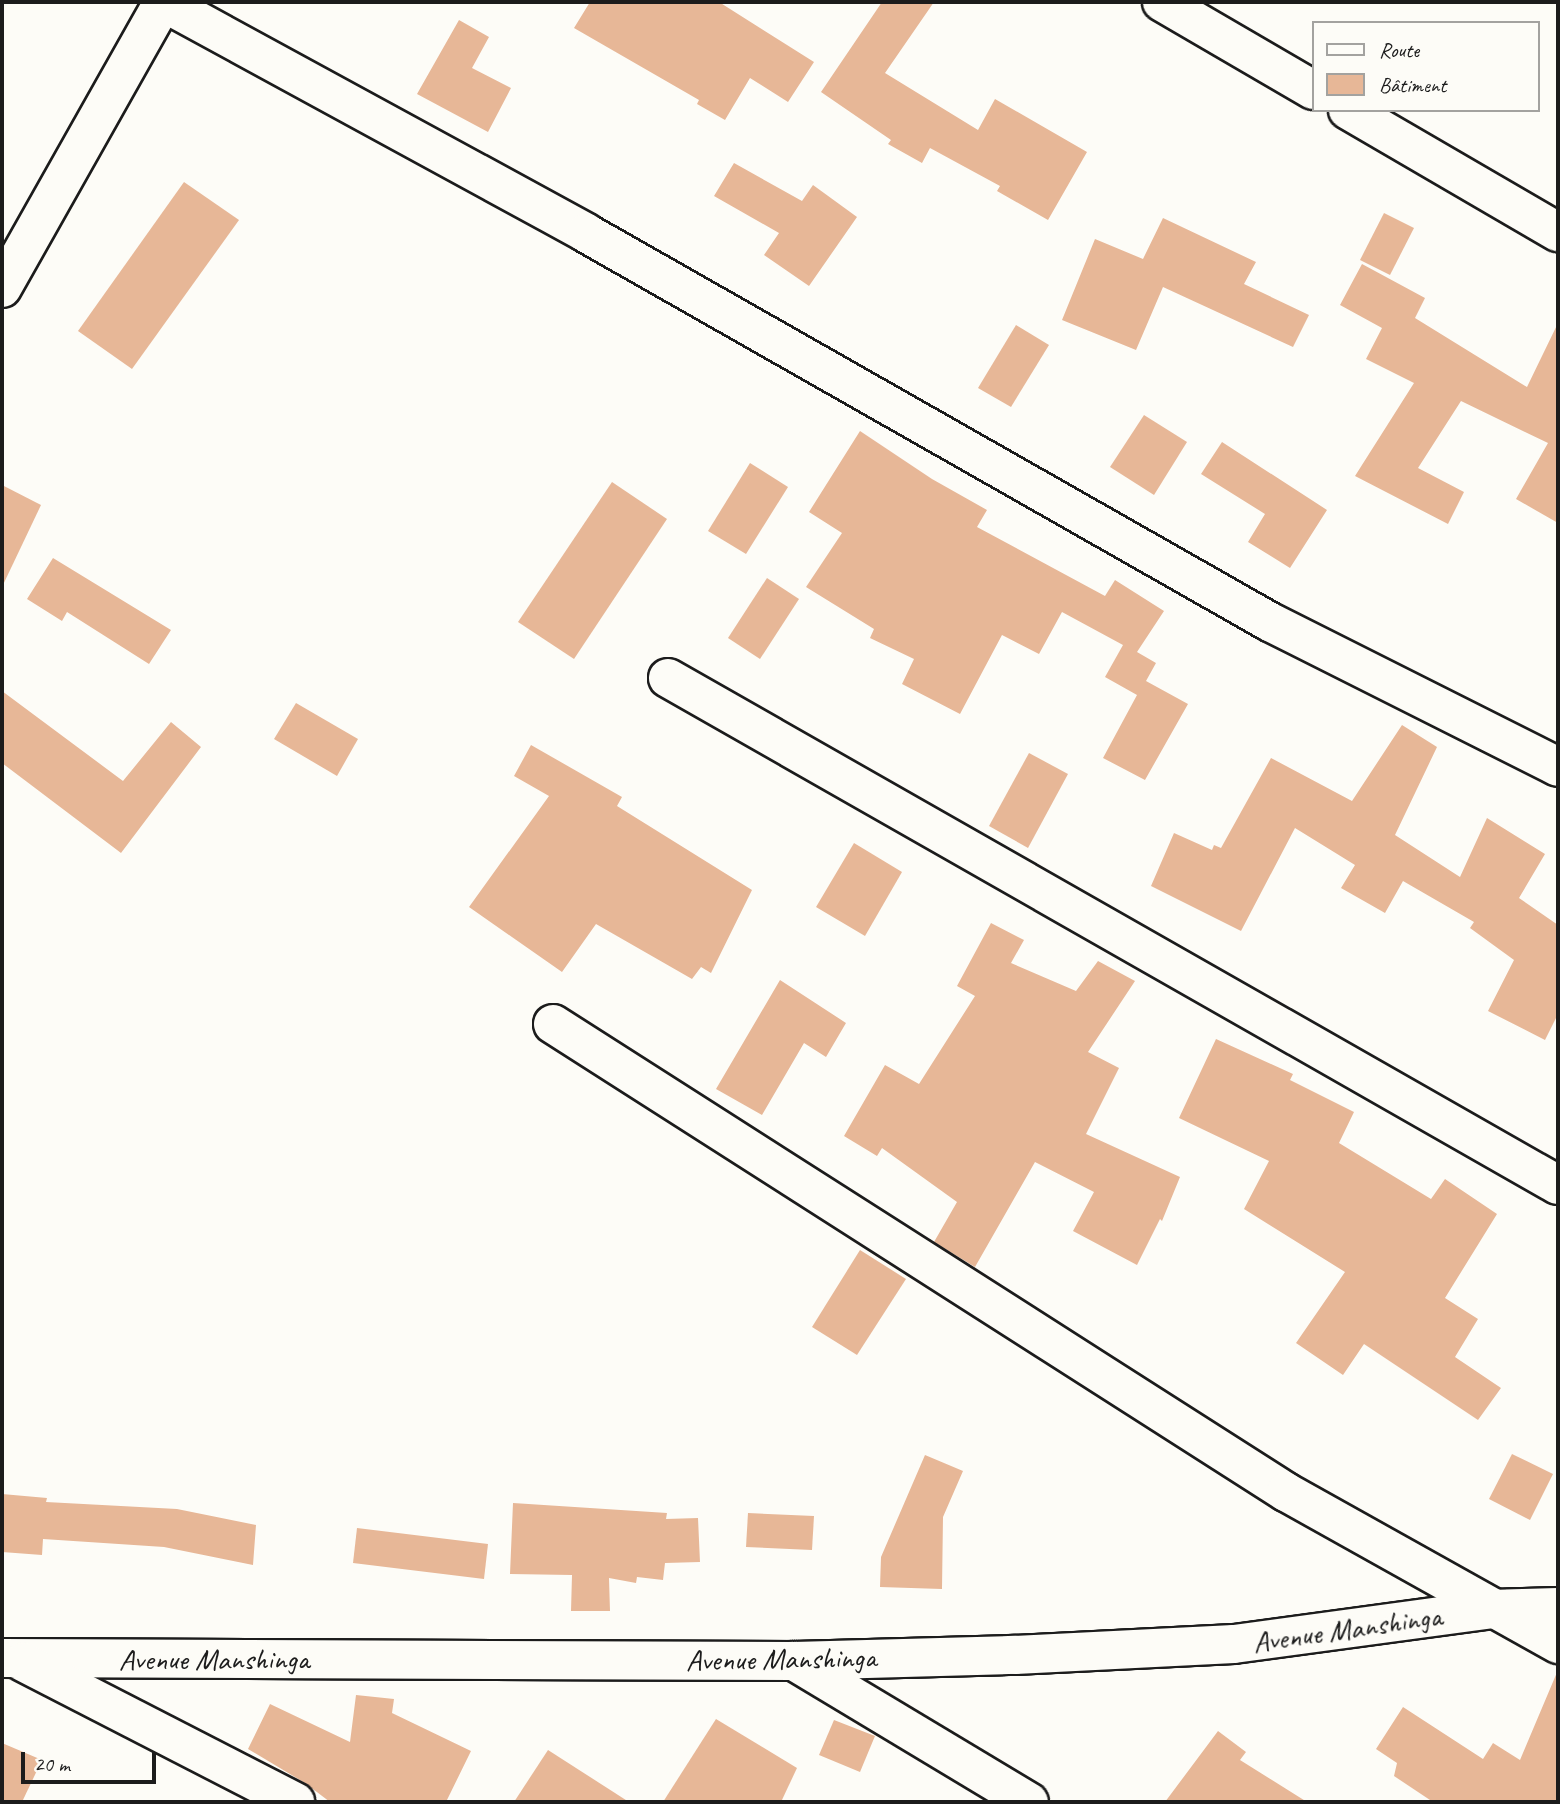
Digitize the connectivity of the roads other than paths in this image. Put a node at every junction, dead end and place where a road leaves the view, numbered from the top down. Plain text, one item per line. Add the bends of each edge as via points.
1 (163, 2) edge
2 (1162, 2) edge
3 (1312, 89) edge
4 (1352, 112) edge
5 (1558, 232) edge
6 (2, 288) edge
7 (668, 678) dead end
8 (1558, 768) edge
9 (553, 1024) dead end
10 (1558, 1185) edge
11 (1558, 1607) edge
12 (1492, 1609) junction
13 (1558, 1644) edge
14 (8, 1658) edge
15 (794, 1661) junction
16 (295, 1802) edge
17 (1028, 1802) edge

1 - 6 street
1 - 8 street via 586,233 1270,622
2 - 3 street
4 - 5 street
7 - 10 street
9 - 12 street via 1286,1492
11 - 12 street, Avenue Manshinga
12 - 13 street
12 - 15 street, Avenue Manshinga via 1234,1644
14 - 15 street, Avenue Manshinga
14 - 16 street
15 - 17 street

